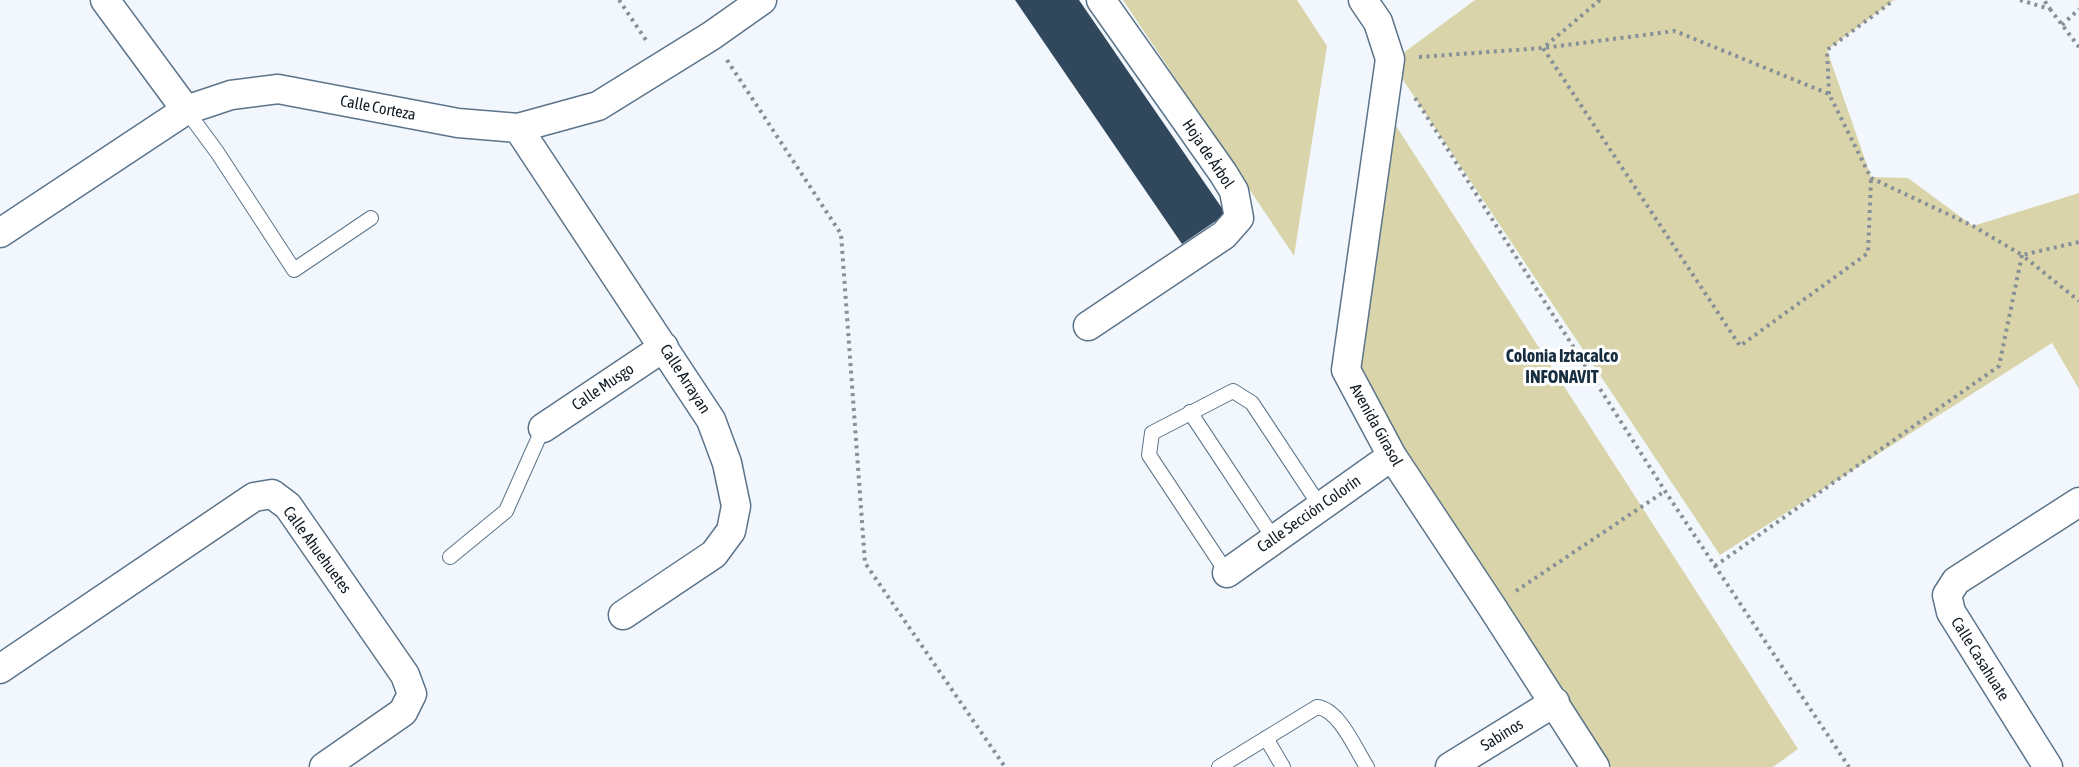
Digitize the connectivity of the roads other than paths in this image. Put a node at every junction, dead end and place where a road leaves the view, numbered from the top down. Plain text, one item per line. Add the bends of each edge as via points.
1 (105, 0) edge
2 (762, 0) edge
3 (1101, 0) edge
4 (1363, 0) edge
5 (186, 110) junction
6 (518, 128) junction
7 (371, 218) dead end
8 (0, 232) edge
9 (1088, 326) dead end
10 (664, 346) junction
11 (1190, 412) junction
12 (543, 428) joint
13 (1392, 456) junction
14 (2079, 502) edge
15 (1320, 506) junction
16 (1274, 539) junction
17 (450, 557) dead end
18 (1227, 573) joint
19 (623, 615) dead end
20 (0, 669) edge
21 (1555, 702) junction
22 (1266, 738) junction
23 (324, 767) edge
24 (1219, 767) edge
25 (1283, 767) edge
26 (1367, 767) edge
27 (1450, 767) edge
28 (1595, 767) edge
29 (2048, 767) edge

1 - 5 street
2 - 6 street, Calle Corteza via 598,106
3 - 9 street, Hoja de Árbol via 1234,190 1239,218 1224,235
4 - 13 street, Avenida Girasol via 1378,22 1390,59 1346,370
5 - 6 street, Calle Corteza via 231,95 278,89 458,123
5 - 7 lane via 294,270
5 - 8 street, Calle Corteza
6 - 10 street, Calle Arrayan
10 - 12 street, Calle Musgo
10 - 19 street, Calle Arrayan via 711,420 736,506 731,531 714,554
11 - 15 lane via 1233,391 1251,403
11 - 16 lane
11 - 18 lane via 1152,434 1149,455
12 - 17 lane via 506,511
13 - 15 street, Calle Sección Colorín
13 - 21 street, Avenida Girasol
14 - 29 street, Calle Casahuate via 1956,581 1947,595 1951,612
15 - 16 street, Calle Sección Colorín
16 - 18 street, Calle Sección Colorín
20 - 23 street, Calle Ahuehuetes via 254,497 272,494 288,506 405,675 412,694 403,712
21 - 27 street, Sabinos
21 - 28 street, Avenida Girasol
22 - 24 lane
22 - 25 lane
22 - 26 lane via 1317,707 1325,708 1335,716

